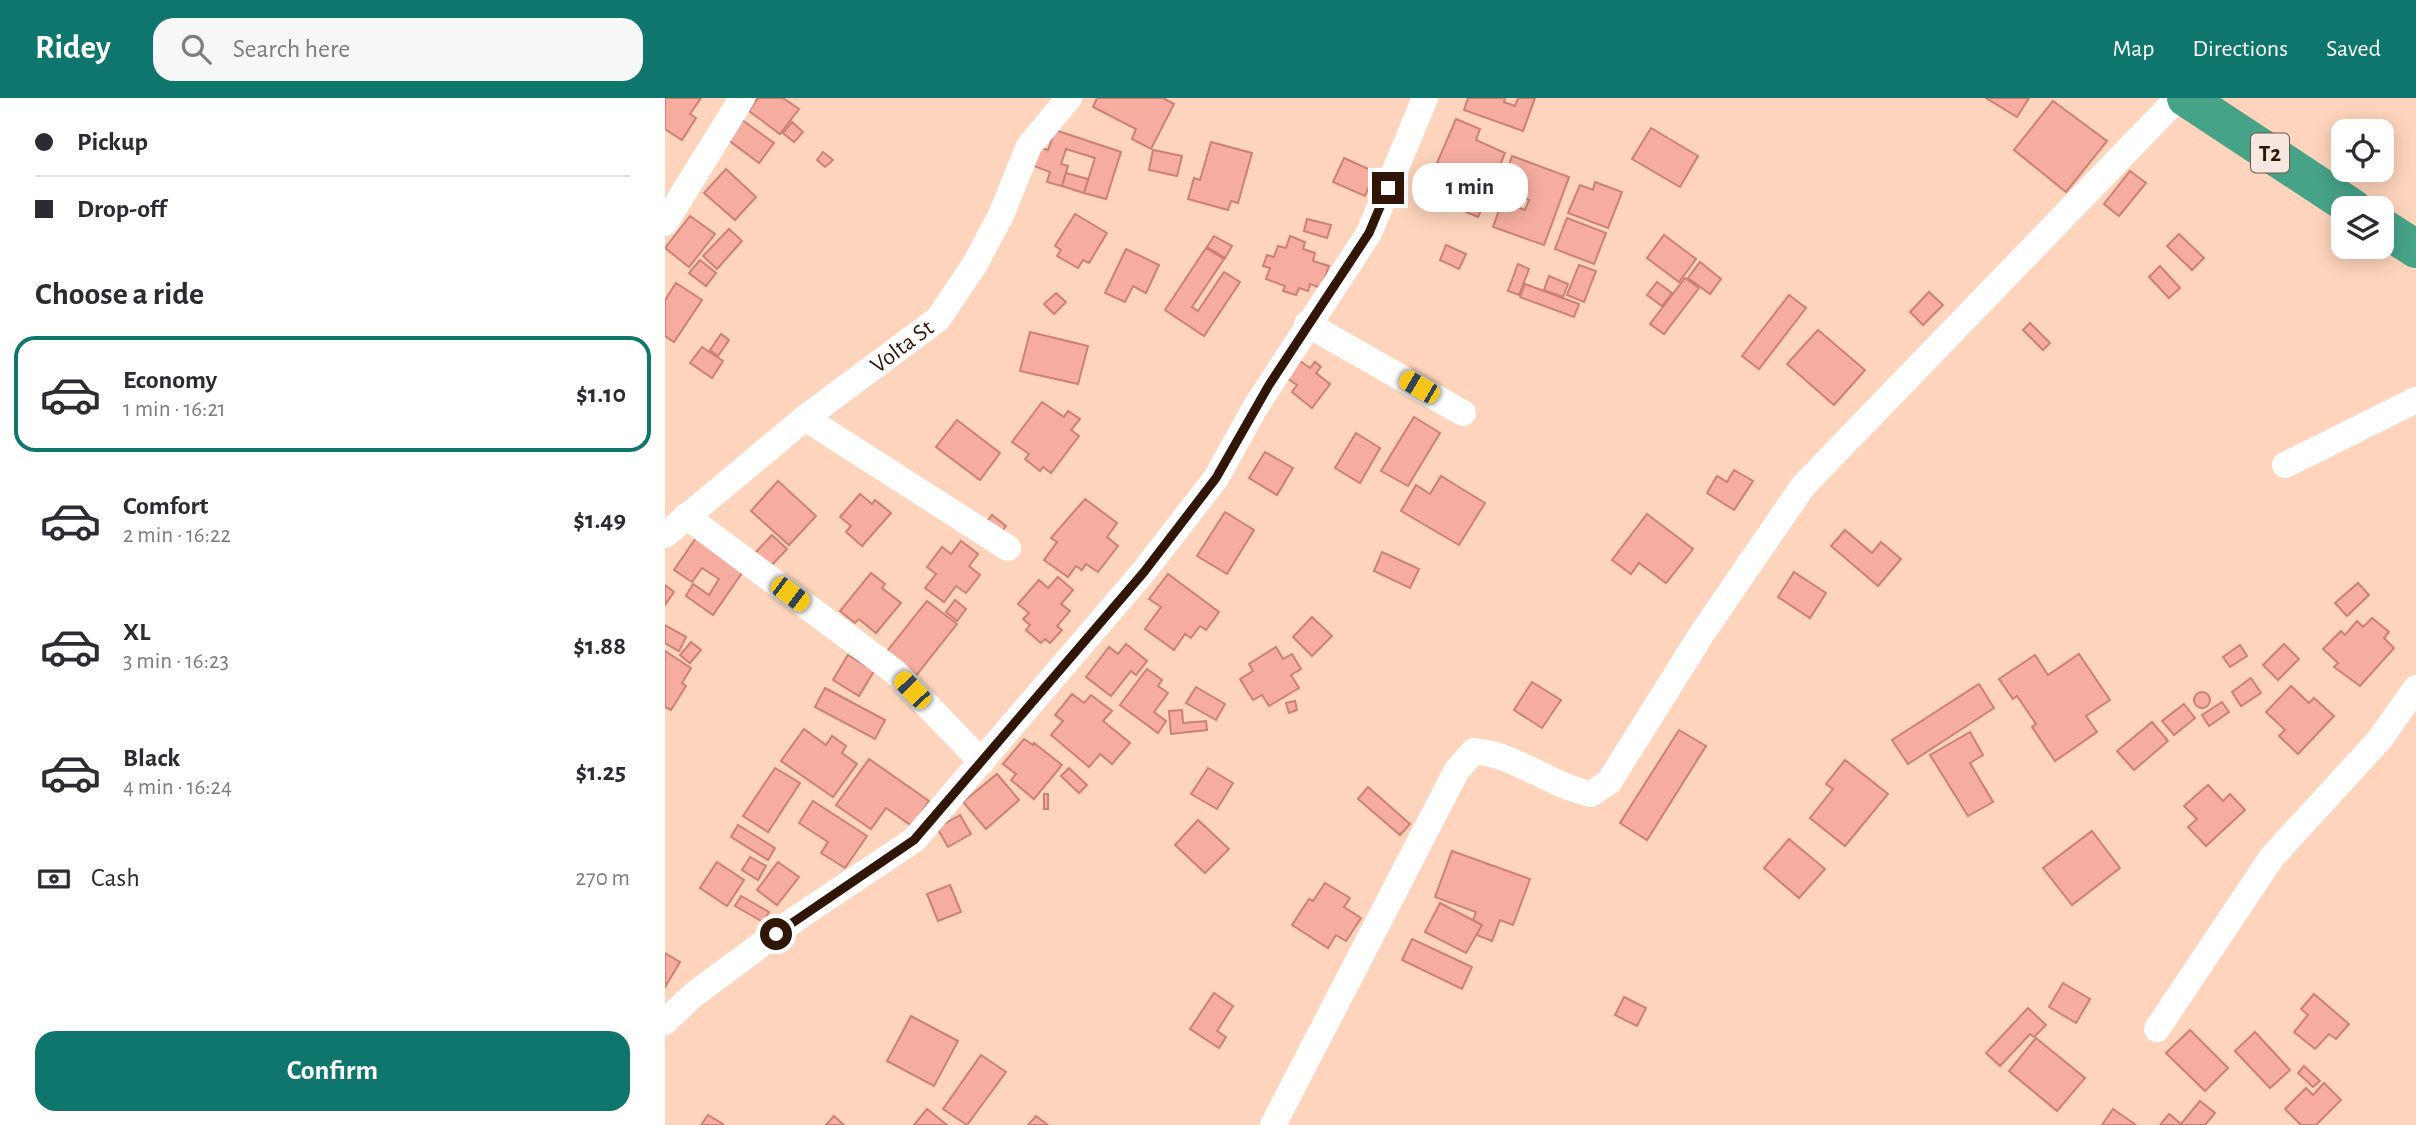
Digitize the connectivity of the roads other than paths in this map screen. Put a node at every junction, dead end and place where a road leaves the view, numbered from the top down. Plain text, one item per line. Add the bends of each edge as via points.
1 (742, 98) edge
2 (1069, 98) edge
3 (1425, 98) edge
4 (2178, 98) edge
5 (2186, 98) edge
6 (2335, 196) edge
7 (665, 223) edge
8 (2394, 235) edge
9 (2416, 249) edge
10 (1307, 324) junction
11 (2416, 400) edge
12 (1463, 413) dead end
13 (805, 418) junction
14 (2285, 465) dead end
15 (685, 516) junction
16 (665, 535) edge
17 (1008, 548) dead end
18 (2416, 688) edge
19 (982, 762) junction
20 (665, 1022) edge
21 (2157, 1029) dead end
22 (1273, 1125) edge

1 - 7 street
2 - 13 street, Volta St via 1029,146 975,264 938,319
3 - 10 street via 1369,233
4 - 22 street via 1803,486 1701,635 1609,782 1591,794 1566,789 1498,753 1474,751 1457,770
5 - 6 highway, T2
8 - 9 highway
10 - 12 street
10 - 19 street via 1216,478 1144,572
11 - 14 street
13 - 15 street, Volta St
13 - 17 street
15 - 16 street, Volta St
15 - 19 street via 895,672
18 - 21 street via 2380,739 2271,857
19 - 20 street via 914,840 786,926 692,996

